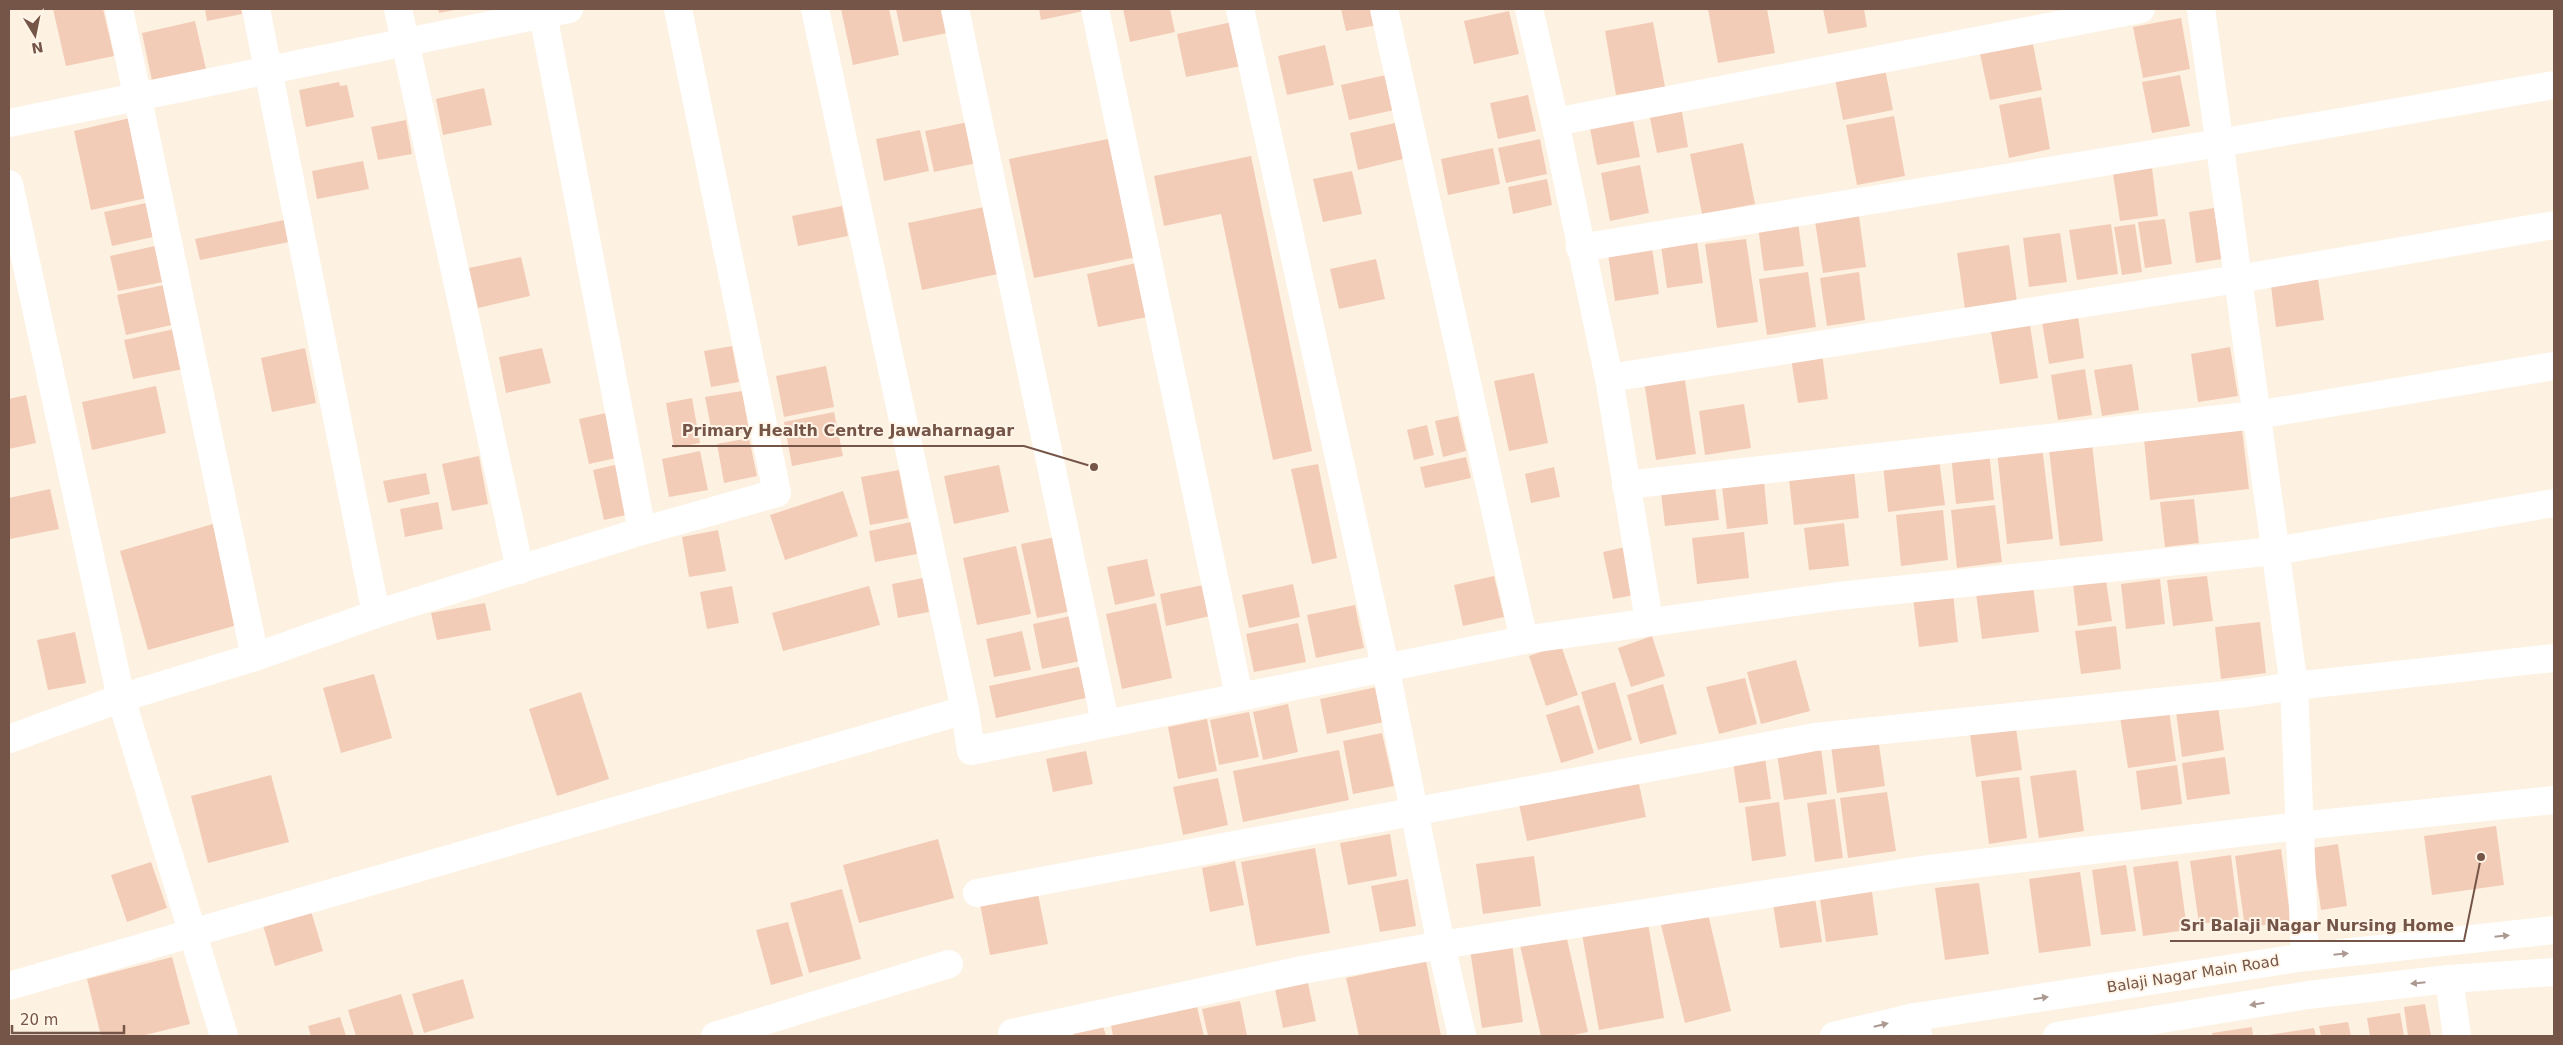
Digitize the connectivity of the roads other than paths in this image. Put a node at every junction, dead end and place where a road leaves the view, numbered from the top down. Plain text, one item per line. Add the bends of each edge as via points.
1 (119, 9) edge
2 (256, 9) edge
3 (398, 9) edge
4 (678, 9) edge
5 (815, 9) edge
6 (955, 9) edge
7 (1095, 9) edge
8 (1240, 9) edge
9 (1384, 9) edge
10 (1529, 9) edge
11 (2141, 9) edge
12 (2201, 9) edge
13 (552, 10) edge
14 (405, 42) junction
15 (267, 70) junction
16 (2554, 85) edge
17 (138, 97) junction
18 (1555, 122) junction
19 (9, 123) edge
20 (2219, 143) junction
21 (9, 184) edge
22 (2554, 225) edge
23 (1580, 248) junction
24 (2238, 279) junction
25 (2554, 366) edge
26 (1609, 378) junction
27 (2256, 415) junction
28 (1626, 485) junction
29 (2554, 503) edge
30 (642, 531) junction
31 (2275, 551) junction
32 (520, 570) junction
33 (376, 614) junction
34 (1649, 621) junction
35 (1524, 640) junction
36 (255, 657) junction
37 (2554, 658) edge
38 (1385, 666) junction
39 (2294, 686) junction
40 (1239, 696) junction
41 (120, 698) junction
42 (965, 710) junction
43 (1105, 722) junction
44 (9, 739) edge
45 (2554, 800) edge
46 (1415, 812) junction
47 (2298, 826) junction
48 (977, 893) dead end
49 (2554, 930) edge
50 (192, 933) junction
51 (1441, 945) junction
52 (2305, 957) junction
53 (949, 964) dead end
54 (2554, 972) edge
55 (2449, 979) junction
56 (10, 981) edge
57 (1917, 1026) edge
58 (1012, 1033) dead end
59 (224, 1036) edge
60 (716, 1036) edge
61 (1462, 1036) edge
62 (1834, 1036) edge
63 (2057, 1036) edge
64 (2457, 1036) edge

1 - 17 street
2 - 15 street
3 - 14 street
4 - 30 street via 777,493
5 - 42 street
6 - 43 street
7 - 40 street
8 - 38 street
9 - 35 street
10 - 18 street
11 - 18 street
12 - 20 street
13 - 14 street
13 - 30 street
14 - 15 street
14 - 32 street
15 - 17 street
15 - 33 street
16 - 20 street
17 - 19 street
17 - 36 street
18 - 23 street
20 - 23 street
20 - 24 street
21 - 41 street
22 - 24 street
23 - 26 street
24 - 26 street
24 - 27 street
25 - 27 street
26 - 28 street
27 - 28 street
27 - 31 street
28 - 34 street
29 - 31 street
30 - 32 street
31 - 34 street via 1838,596
31 - 39 street
32 - 33 street
33 - 36 street
34 - 35 street
35 - 38 street
36 - 41 street
37 - 39 street
38 - 40 street
38 - 46 street
39 - 46 street via 2247,694 1815,737
39 - 47 street
40 - 43 street
41 - 44 street
41 - 50 street
42 - 43 street via 971,751
42 - 50 street
45 - 47 street
46 - 48 street
46 - 51 street
47 - 51 street via 1921,870
47 - 52 street
52 -> 49 street, Balaji Nagar Main Road
50 - 56 street
50 - 59 street
51 - 58 street via 1302,970
51 - 61 street
57 -> 52 street, Balaji Nagar Main Road
53 - 60 street
54 - 55 street
55 -> 63 street via 2308,995
55 - 64 street
62 -> 57 street, Balaji Nagar Main Road

